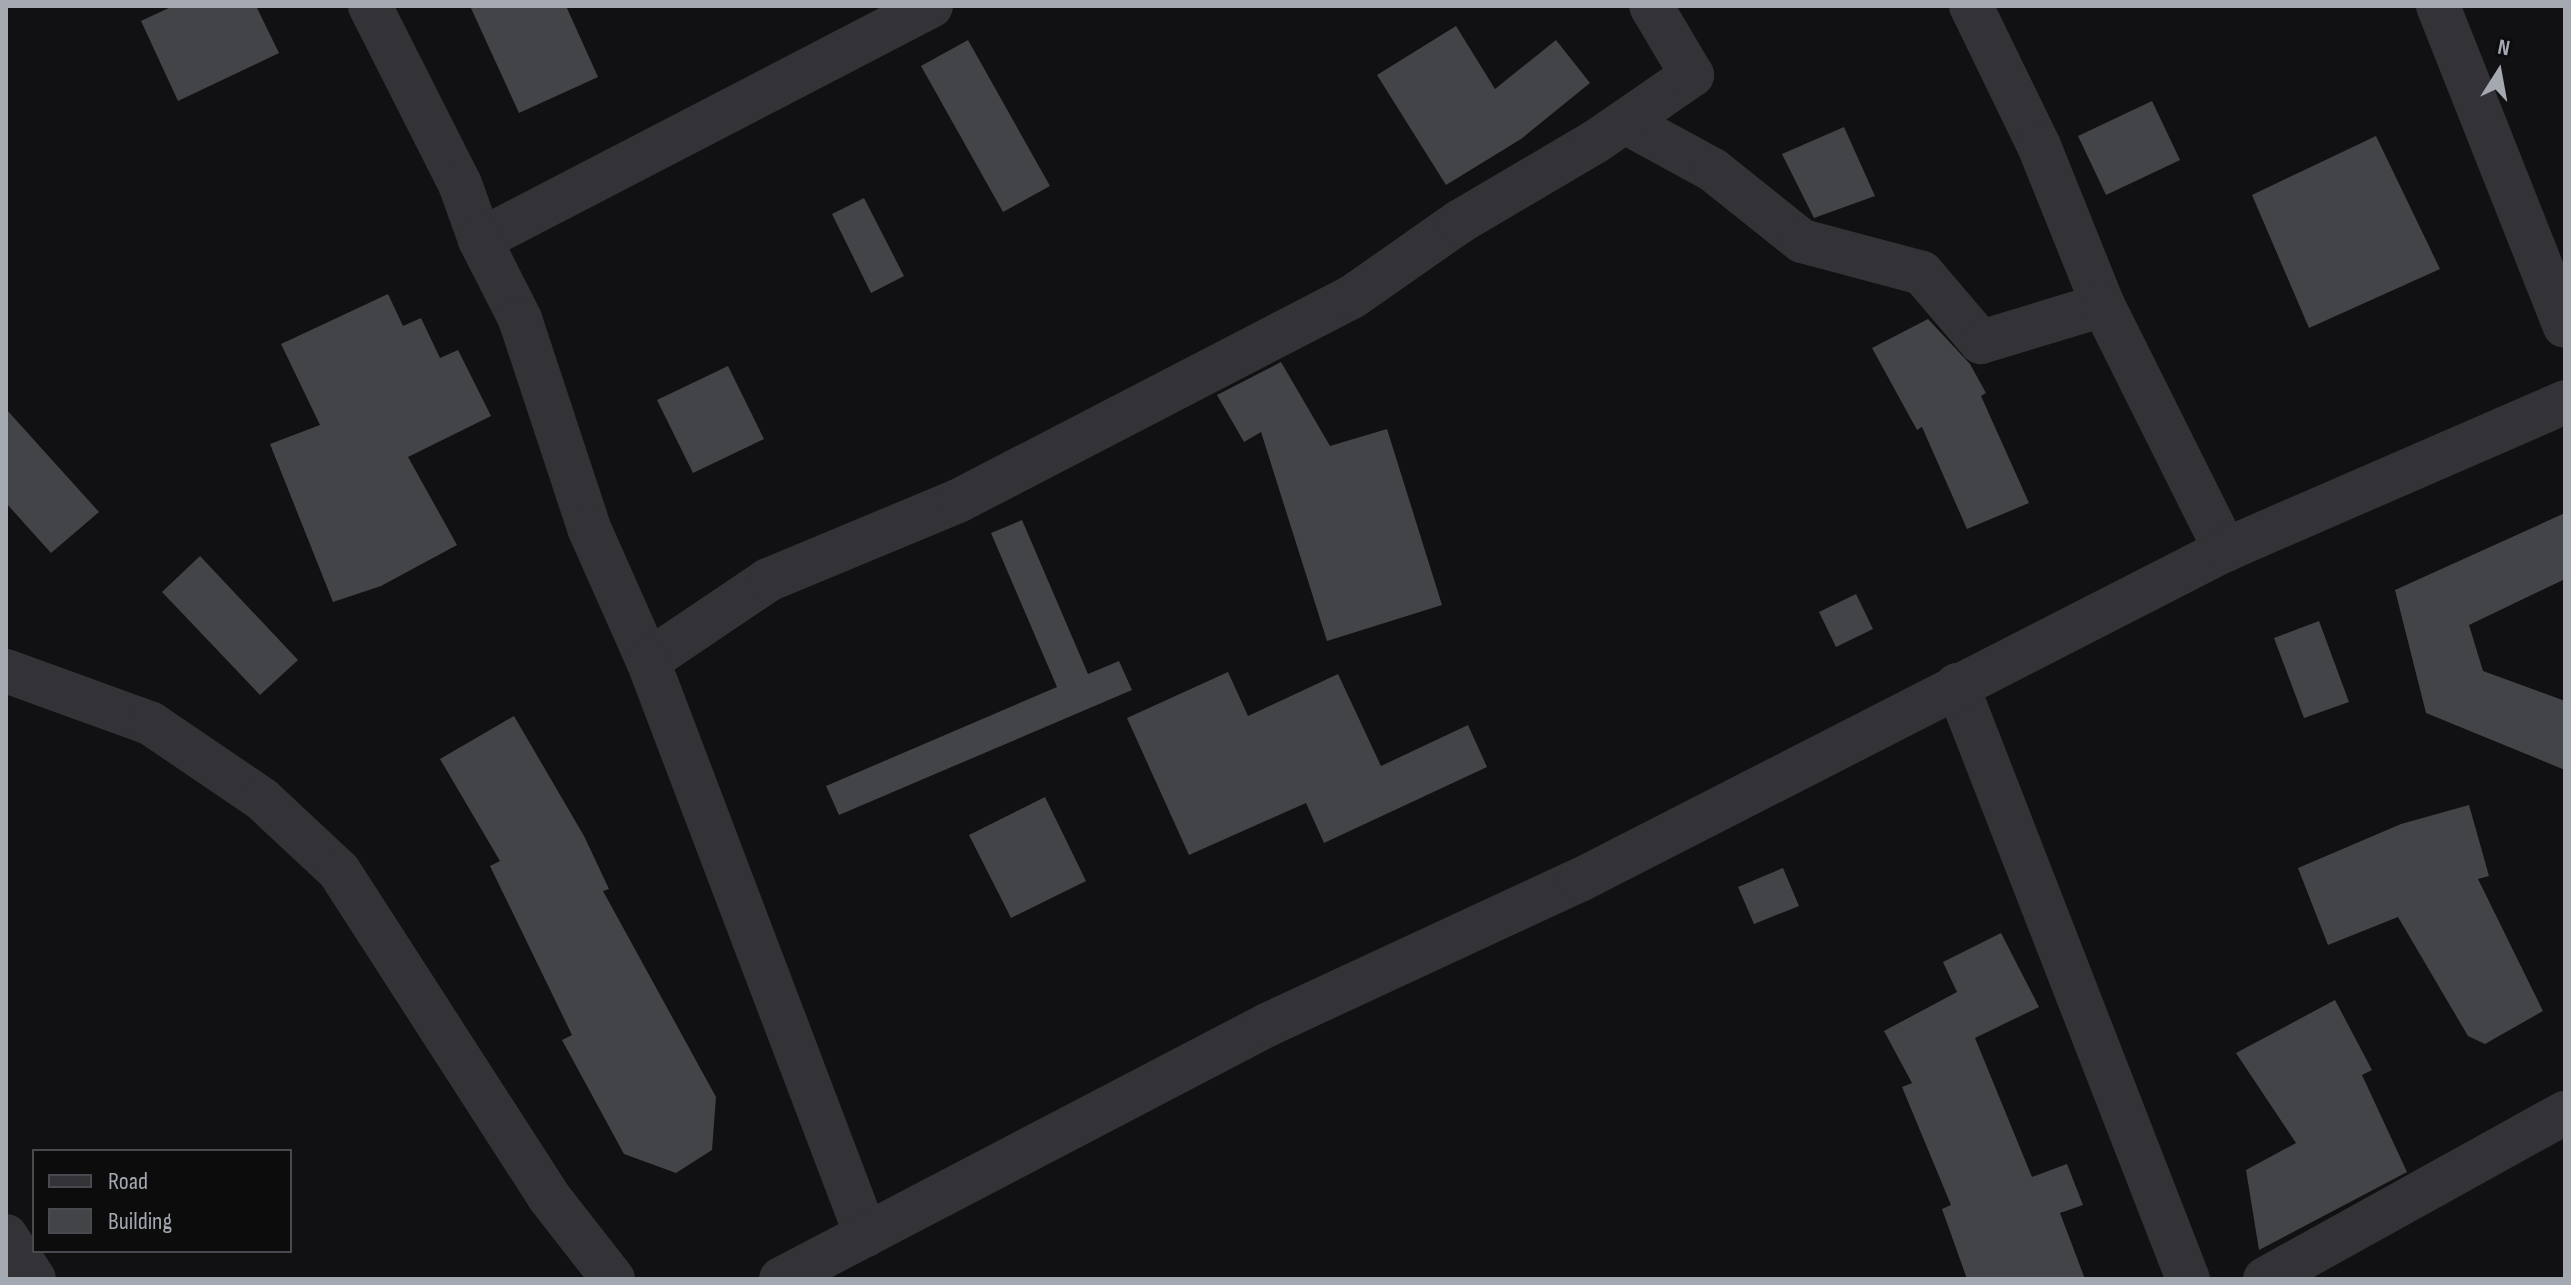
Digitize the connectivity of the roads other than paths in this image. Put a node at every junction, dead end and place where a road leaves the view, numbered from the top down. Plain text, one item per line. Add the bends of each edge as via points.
1 (370, 6) edge
2 (931, 6) edge
3 (1651, 6) edge
4 (1971, 6) edge
5 (2438, 6) edge
6 (1625, 122) junction
7 (480, 240) junction
8 (2103, 305) junction
9 (2565, 326) edge
10 (2565, 402) edge
11 (2225, 550) junction
12 (648, 661) junction
13 (6, 671) edge
14 (1957, 685) junction
15 (2565, 1113) edge
16 (866, 1235) junction
17 (6, 1236) edge
18 (34, 1279) edge
19 (613, 1279) edge
20 (781, 1279) edge
21 (2188, 1279) edge
22 (2265, 1279) edge

1 - 7 street via 460,184
2 - 7 street
3 - 6 street via 1692,75
4 - 8 street via 2039,146
5 - 9 street
6 - 8 street via 1713,170 1802,241 1922,273 1981,342
6 - 12 street via 1459,222 1338,304 958,501 768,580
7 - 12 street via 520,319 589,528
8 - 11 street
10 - 11 street
11 - 14 street
12 - 16 street
13 - 19 street via 150,723 262,799 339,871 549,1197
14 - 16 street via 1580,880 1267,1025
14 - 21 street
15 - 22 street
16 - 20 street
17 - 18 street

